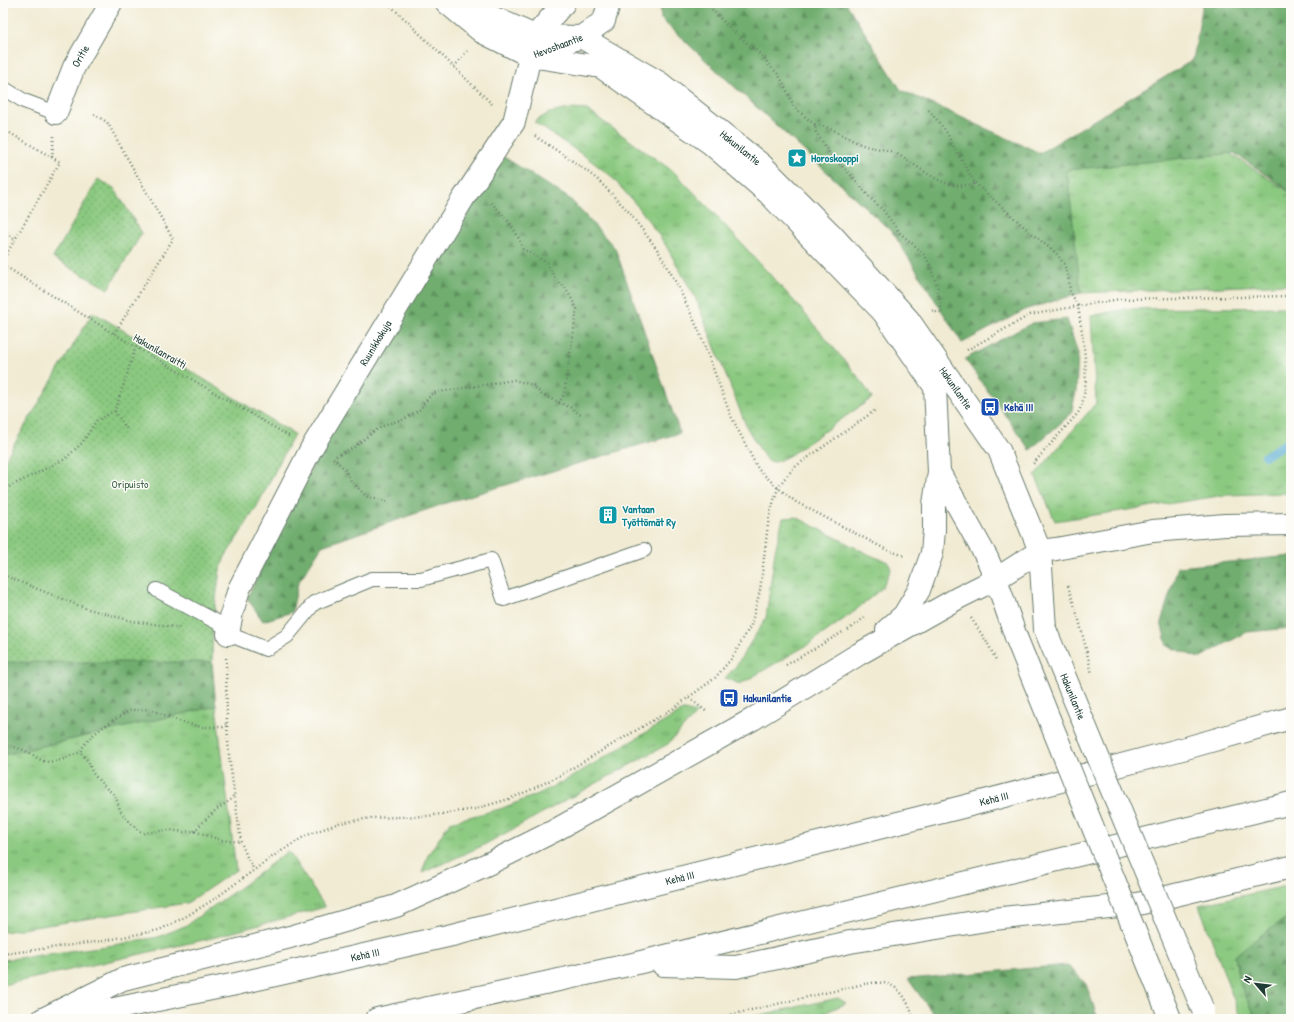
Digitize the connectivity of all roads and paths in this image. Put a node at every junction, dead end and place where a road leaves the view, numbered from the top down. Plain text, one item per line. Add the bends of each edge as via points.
1 (111, 3) edge
2 (388, 3) edge
3 (448, 3) edge
4 (471, 3) edge
5 (564, 3) edge
6 (609, 3) edge
7 (707, 3) edge
8 (581, 37) junction
9 (532, 46) junction
10 (3, 88) edge
11 (927, 108) dead end
12 (56, 113) joint
13 (94, 114) dead end
14 (514, 122) junction
15 (815, 125) junction
16 (3, 129) edge
17 (975, 183) junction
18 (471, 187) junction
19 (3, 231) edge
20 (15, 239) junction
21 (3, 260) edge
22 (3, 265) edge
23 (1291, 296) edge
24 (927, 306) dead end
25 (1078, 306) junction
26 (114, 334) junction
27 (136, 346) junction
28 (967, 350) dead end
29 (559, 403) junction
30 (877, 409) dead end
31 (115, 411) junction
32 (582, 416) dead end
33 (128, 431) dead end
34 (312, 449) junction
35 (1028, 468) dead end
36 (939, 472) junction
37 (778, 488) junction
38 (3, 492) edge
39 (389, 503) dead end
40 (1291, 524) edge
41 (644, 550) dead end
42 (1040, 551) junction
43 (911, 558) dead end
44 (3, 575) edge
45 (996, 579) junction
46 (1068, 583) dead end
47 (157, 590) dead end
48 (870, 614) dead end
49 (970, 616) dead end
50 (1079, 620) dead end
51 (185, 628) dead end
52 (228, 631) junction
53 (988, 644) dead end
54 (859, 654) junction
55 (786, 665) dead end
56 (689, 698) junction
57 (707, 712) dead end
58 (1291, 718) edge
59 (226, 724) junction
60 (3, 744) edge
61 (80, 752) junction
62 (234, 795) junction
63 (1291, 803) edge
64 (194, 831) junction
65 (241, 842) junction
66 (1291, 867) edge
67 (254, 870) junction
68 (3, 954) edge
69 (633, 964) junction
70 (1204, 1015) edge
71 (1170, 1018) edge
72 (43, 1019) edge
73 (65, 1019) edge
74 (377, 1019) edge
75 (712, 1019) edge
76 (914, 1019) edge

1 - 12 main road, Oritie via 74,67
2 - 14 path
3 - 9 main road, Hakunilantie via 482,32
4 - 9 main road, Hakunilantie
5 - 9 main road, Hevoshaantie
6 - 8 main road, Hevoshaantie via 604,21
7 - 15 path via 718,18 766,59 784,84 791,103
8 - 9 main road, Hevoshaantie
8 - 42 main road, Hakunilantie via 660,83 762,165 834,237 903,313 999,450
9 - 14 main road, Ruunikkokuja
9 - 36 main road, Hakunilantie via 601,67 710,143 769,194 883,312 935,387
10 - 12 lane via 24,101
11 - 17 path via 946,131
13 - 26 path via 107,122 172,239
14 - 18 main road, Ruunikkokuja
14 - 37 path via 598,180 628,211 657,249 699,331 731,416 758,469
15 - 17 path via 836,130 862,144 892,152 940,181 965,187
15 - 24 path via 816,132 830,154 883,210 900,233 927,259 937,285 942,313
16 - 20 path via 60,162
17 - 25 path via 1056,253 1064,264 1070,291
18 - 29 path via 499,210 519,235 524,249 547,263 557,282 565,287 577,309 564,394
18 - 34 main road, Ruunikkokuja
19 - 20 path
20 - 21 path
22 - 26 path, Hakunilanraitti
23 - 25 path via 1120,299
25 - 28 path via 1030,315
25 - 35 path via 1084,352 1085,394 1082,406
26 - 27 path, Hakunilanraitti
27 - 31 path
27 - 34 path, Hakunilanraitti
29 - 32 path via 572,408
29 - 39 path via 542,395 533,385 514,380 434,393 421,409 374,431 354,448 332,458 344,468 351,481 366,496
30 - 37 path via 796,466
31 - 33 path
31 - 38 path via 96,421 82,443 65,459
34 - 52 main road, Ruunikkokuja via 239,588
36 - 45 main road, Hakunilantie
36 - 54 main road via 934,504 932,552 919,590 904,615
37 - 43 path via 796,502 887,550
37 - 56 path via 769,516 760,591 751,625 728,663 715,678
40 - 42 main road via 1225,525 1153,531
41 - 52 lane via 504,599 491,560 421,579 372,579 314,603 287,636 266,649
42 - 45 main road
42 - 70 main road, Hakunilantie, bridge via 1045,629
44 - 51 path via 85,608 132,621
45 - 54 main road
45 - 71 main road, Hakunilantie, bridge via 1016,637
46 - 50 path
47 - 52 lane
48 - 55 path via 848,630
49 - 53 path
52 - 59 path
54 - 72 main road via 753,719 554,831 396,906 290,937 123,979
56 - 57 path
56 - 67 path via 594,756 526,792 475,809 428,816 371,818 339,823 305,836
58 - 73 main road, Kehä III via 970,805 452,935 236,984
59 - 61 path via 223,727 201,728 150,709 132,710 90,737
59 - 62 path
60 - 61 path via 24,750 49,762
61 - 64 path via 88,761 95,776 115,795 120,810 138,831
62 - 64 path
62 - 65 path
63 - 69 main road
64 - 65 path via 221,840
65 - 67 path
66 - 69 main road via 1138,904 993,918 850,942 736,967
67 - 68 path via 213,900 159,930 103,941
69 - 74 main road
75 - 76 path via 864,984 884,983 897,990 907,1001

